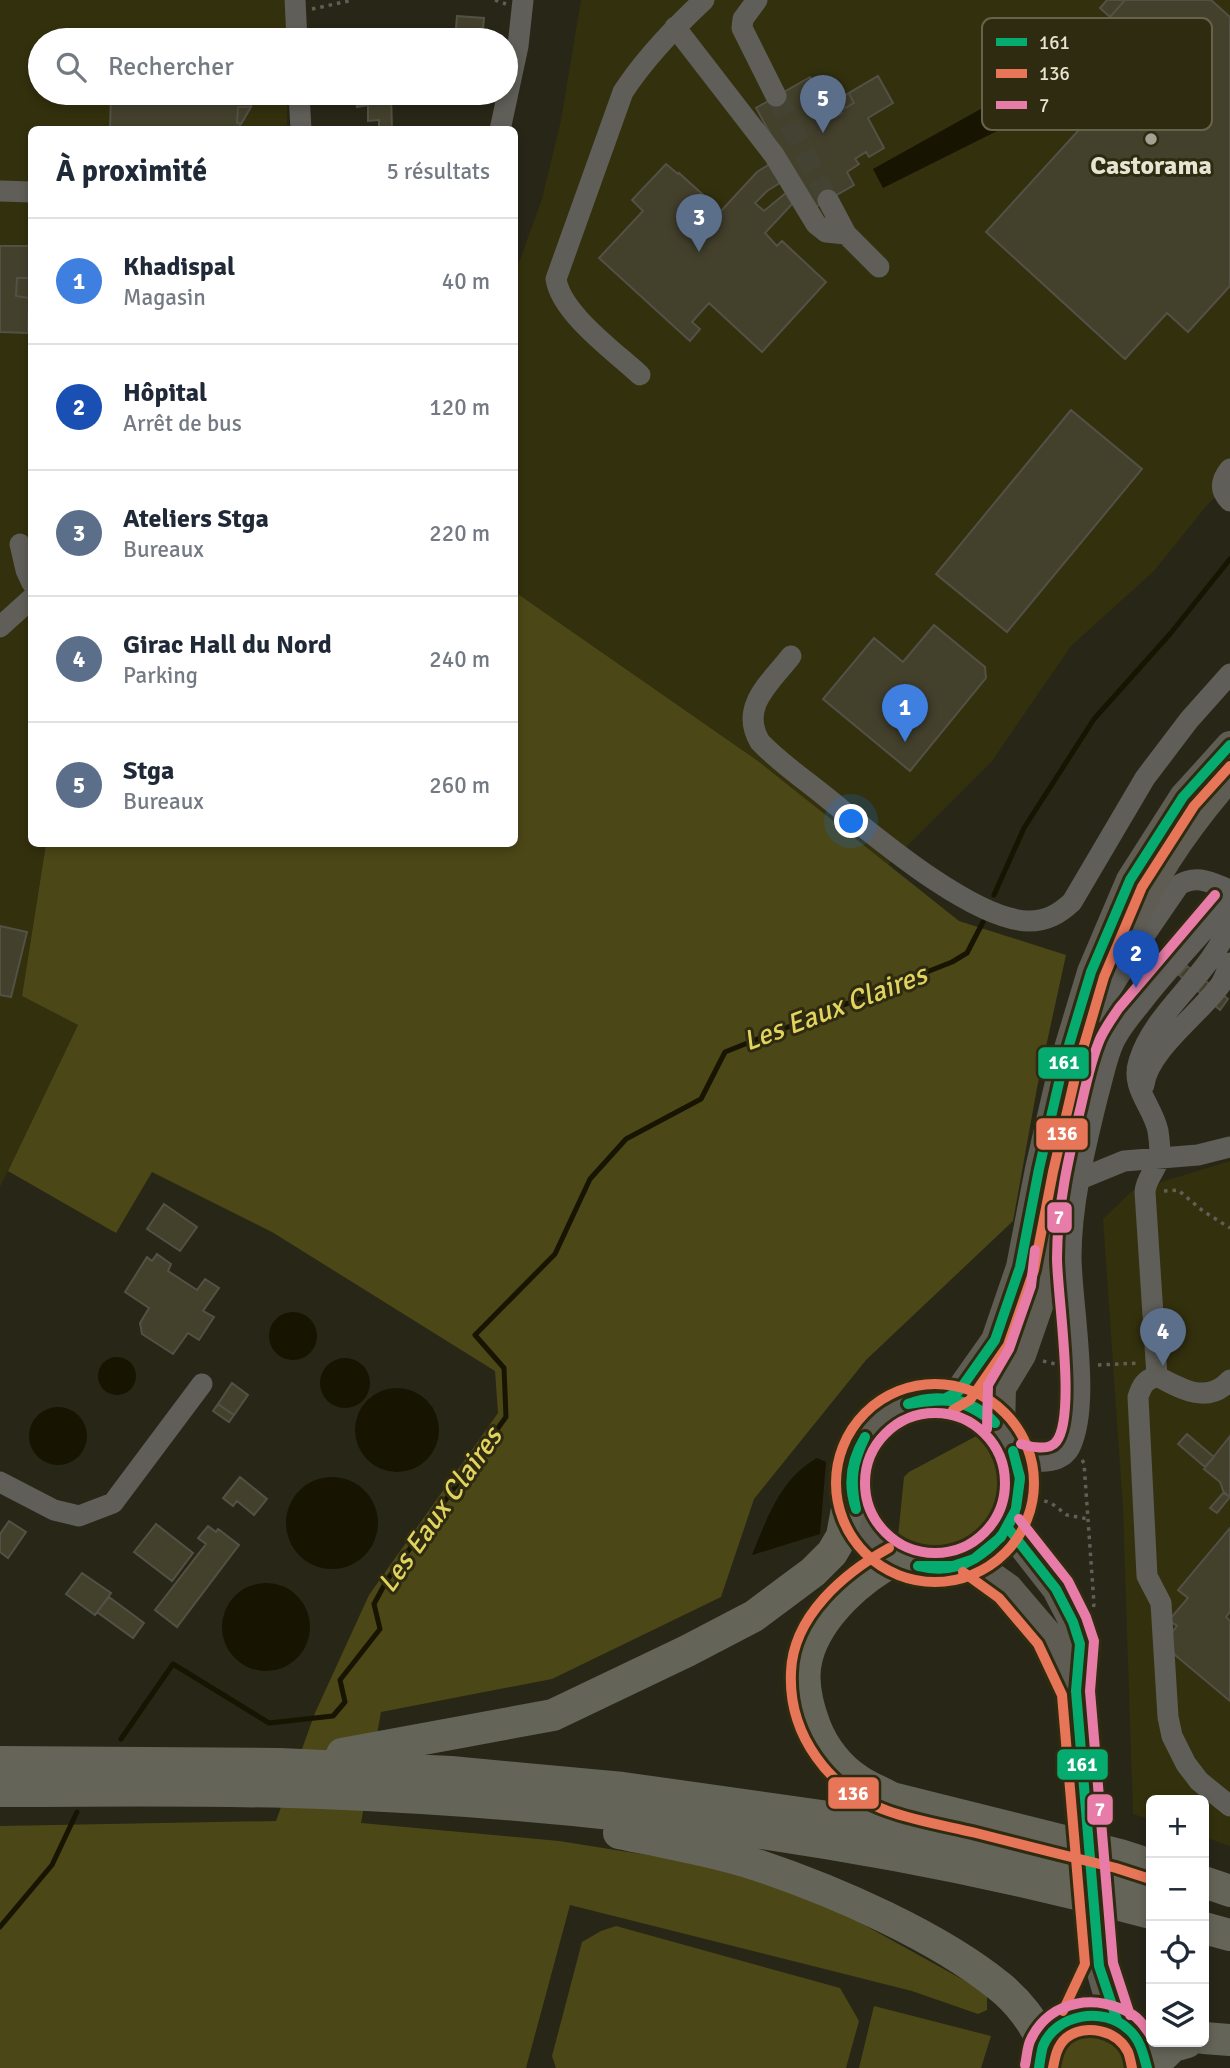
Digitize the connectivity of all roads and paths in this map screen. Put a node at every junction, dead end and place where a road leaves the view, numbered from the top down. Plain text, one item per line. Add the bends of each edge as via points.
1 (353, 0) edge
2 (523, 0) edge
3 (704, 0) edge
4 (757, 0) edge
5 (295, 6) edge
6 (675, 27) junction
7 (296, 28) edge
8 (518, 46) edge
9 (776, 96) tunnel mouth
10 (300, 105) edge
11 (505, 105) edge
12 (301, 126) edge
13 (501, 126) edge
14 (0, 191) edge
15 (28, 192) edge
16 (828, 200) tunnel mouth
17 (846, 233) junction
18 (879, 267) dead end
19 (640, 375) dead end
20 (1230, 469) edge
21 (1230, 500) edge
22 (20, 544) dead end
23 (28, 574) edge
24 (28, 602) edge
25 (0, 627) edge
26 (791, 656) dead end
27 (1230, 674) edge
28 (1230, 745) edge
29 (1230, 777) edge
30 (1228, 900) edge
31 (1230, 963) edge
32 (1097, 1012) junction
33 (1145, 1101) junction
34 (1230, 1147) edge
35 (1159, 1159) junction
36 (1080, 1179) junction
37 (1145, 1192) junction
38 (1230, 1228) edge
39 (1157, 1376) junction
40 (1230, 1380) edge
41 (202, 1384) dead end
42 (946, 1398) junction
43 (1001, 1429) junction
44 (1070, 1447) junction
45 (1017, 1458) junction
46 (0, 1482) edge
47 (850, 1492) junction
48 (1020, 1493) junction
49 (1088, 1519) junction
50 (1008, 1528) junction
51 (896, 1560) junction
52 (971, 1561) junction
53 (1080, 1644) junction
54 (1076, 1690) junction
55 (0, 1762) edge
56 (280, 1764) junction
57 (0, 1791) edge
58 (1228, 1802) edge
59 (569, 1810) junction
60 (1146, 1864) edge
61 (1209, 1884) edge
62 (1146, 1887) edge
63 (1230, 1891) edge
64 (1209, 1903) edge
65 (1230, 1909) edge
66 (1146, 1912) edge
67 (1209, 1929) edge
68 (1230, 1935) edge
69 (1099, 1966) junction
70 (1076, 2017) junction
71 (1117, 2020) junction
72 (1209, 2038) edge
73 (1230, 2040) edge
74 (1172, 2047) edge
75 (1042, 2057) edge
76 (1148, 2068) edge

1 - 5 path
2 - 8 street
3 - 6 street
4 - 9 street via 747,10 742,28
5 - 7 street
6 - 17 street via 774,155 816,224 826,232
6 - 19 street via 622,92 556,279 568,309
10 - 12 street
11 - 13 street
14 - 15 street
16 - 17 street
17 - 18 street
20 - 21 street via 1222,487
22 - 23 street
24 - 25 street
26 - 27 street via 753,708 754,731 769,751 943,886 1009,918 1028,921 1060,913 1072,902 1145,778
28 - 42 main road via 1183,797 1130,880 1091,972 1063,1065 1020,1267 995,1340 958,1391
29 - 32 main road via 1201,811 1146,893
30 - 32 street via 1201,879 1179,885
30 - 33 street via 1203,970 1156,1028 1140,1058 1137,1076
30 - 36 street via 1120,1030 1109,1054
31 - 33 street via 1221,984 1148,1070
32 - 43 main road via 1065,1134 1045,1289 1023,1355 1002,1388
33 - 35 street via 1158,1130
34 - 35 street
35 - 36 street via 1124,1161
35 - 37 street
36 - 44 street via 1071,1255 1080,1411
37 - 38 path via 1178,1190
37 - 39 street
39 - 40 street via 1200,1395
39 - 58 street via 1147,1379 1138,1397 1147,1576 1161,1603 1168,1717 1186,1764 1199,1781
41 - 46 street via 113,1503 79,1516 54,1510
42 - 43 main road via 976,1409
42 - 47 main road via 921,1399 897,1407 876,1422 860,1442
43 - 45 main road
44 - 45 street via 1054,1461
44 - 49 path via 1084,1463
45 - 48 main road
47 - 51 main road via 858,1519 874,1542
47 - 56 highway via 842,1535 813,1572 754,1616 553,1715
48 - 49 path via 1051,1503 1067,1515
48 - 50 main road
49 - 53 path via 1094,1604
50 - 52 main road via 992,1548
50 - 53 main road via 1056,1590
51 - 52 main road via 933,1569
51 - 60 highway via 857,1585 816,1637 806,1658 809,1709 819,1736 836,1761 858,1780 892,1798
52 - 54 main road via 1009,1588 1051,1636
53 - 54 main road
54 - 69 main road, bridge
55 - 56 highway
56 - 62 highway via 451,1772 623,1788 928,1830
57 - 59 highway via 321,1793
59 - 66 highway via 835,1844
59 - 75 highway via 593,1828 759,1866 829,1892 911,1931 1001,1987 1038,2030
61 - 63 highway
64 - 65 highway
67 - 68 highway
69 - 70 main road
69 - 71 main road
70 - 71 main road via 1104,2015
70 - 75 main road via 1052,2033
71 - 76 main road via 1140,2041
72 - 73 highway
74 - 76 highway

